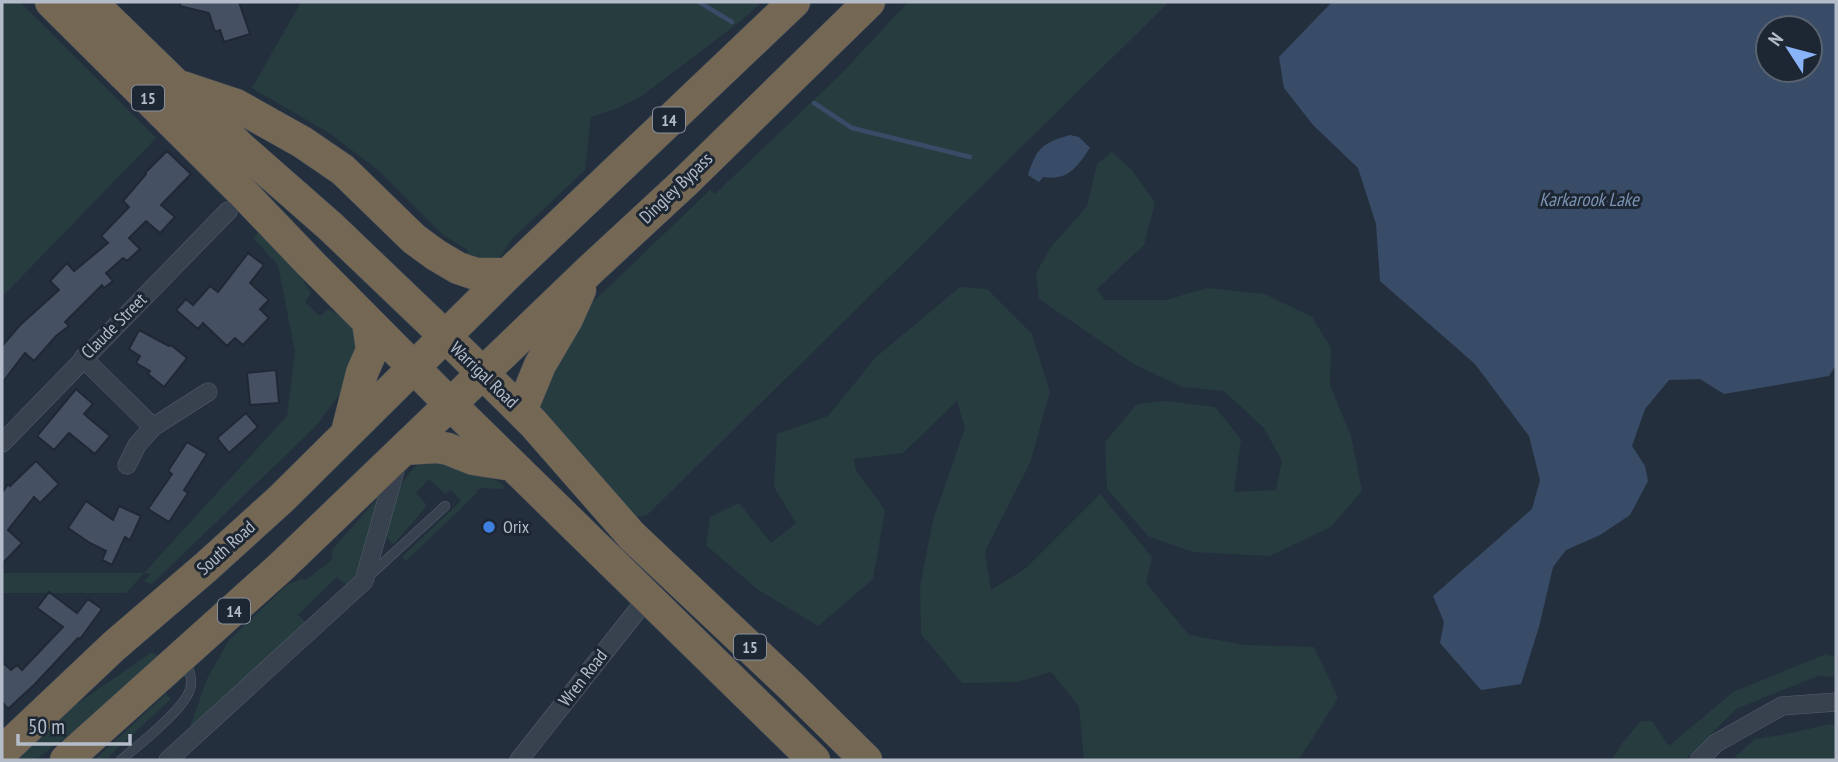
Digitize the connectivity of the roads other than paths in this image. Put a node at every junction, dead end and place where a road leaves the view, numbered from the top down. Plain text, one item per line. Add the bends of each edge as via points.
1 (51, 2) edge
2 (91, 2) edge
3 (794, 2) edge
4 (869, 2) edge
5 (174, 84) junction
6 (228, 211) dead end
7 (590, 270) junction
8 (508, 274) junction
9 (368, 322) junction
10 (445, 336) junction
11 (83, 358) junction
12 (414, 367) junction
13 (482, 373) junction
14 (208, 392) dead end
15 (450, 404) junction
16 (521, 411) junction
17 (153, 427) junction
18 (347, 434) junction
19 (2, 443) edge
20 (402, 451) junction
21 (127, 465) dead end
22 (512, 465) junction
23 (445, 506) dead end
24 (364, 581) junction
25 (648, 597) junction
26 (185, 655) junction
27 (1836, 702) edge
28 (2, 751) edge
29 (66, 760) edge
30 (121, 760) edge
31 (168, 760) edge
32 (519, 760) edge
33 (814, 760) edge
34 (866, 760) edge
35 (1699, 760) edge

1 - 9 highway, 15
2 - 5 highway, Warrigal Road / 15
3 - 8 highway, 14
4 - 7 highway, Dingley Bypass / 14
5 - 8 highway via 236,105 302,142 348,174 436,256 476,274
5 - 10 highway, Warrigal Road / 15
6 - 11 street, Claude Street
7 - 13 highway, Dingley Bypass / 14
7 - 16 highway
8 - 10 highway, 14
9 - 12 highway, 15
9 - 18 highway via 373,350 362,373
10 - 12 highway, South Road / 14
10 - 13 highway, Warrigal Road / 15
11 - 17 street
11 - 19 street, Claude Street
12 - 15 highway, 15
12 - 18 highway, South Road / 14
13 - 15 highway, 14
13 - 16 highway, Warrigal Road / 15
14 - 17 street
15 - 20 highway, 14
15 - 22 highway, 15
16 - 34 highway, Warrigal Road / 15 via 632,536
17 - 21 street
18 - 28 highway, South Road / 14
20 - 22 highway via 438,447
20 - 24 street
20 - 26 highway, 14
22 - 25 highway, 15
23 - 24 lane
24 - 31 street
25 - 32 street, Wren Road
25 - 33 highway, 15
26 - 29 highway, 14
26 - 30 lane via 191,684 185,700
27 - 35 street via 1782,706 1716,743

